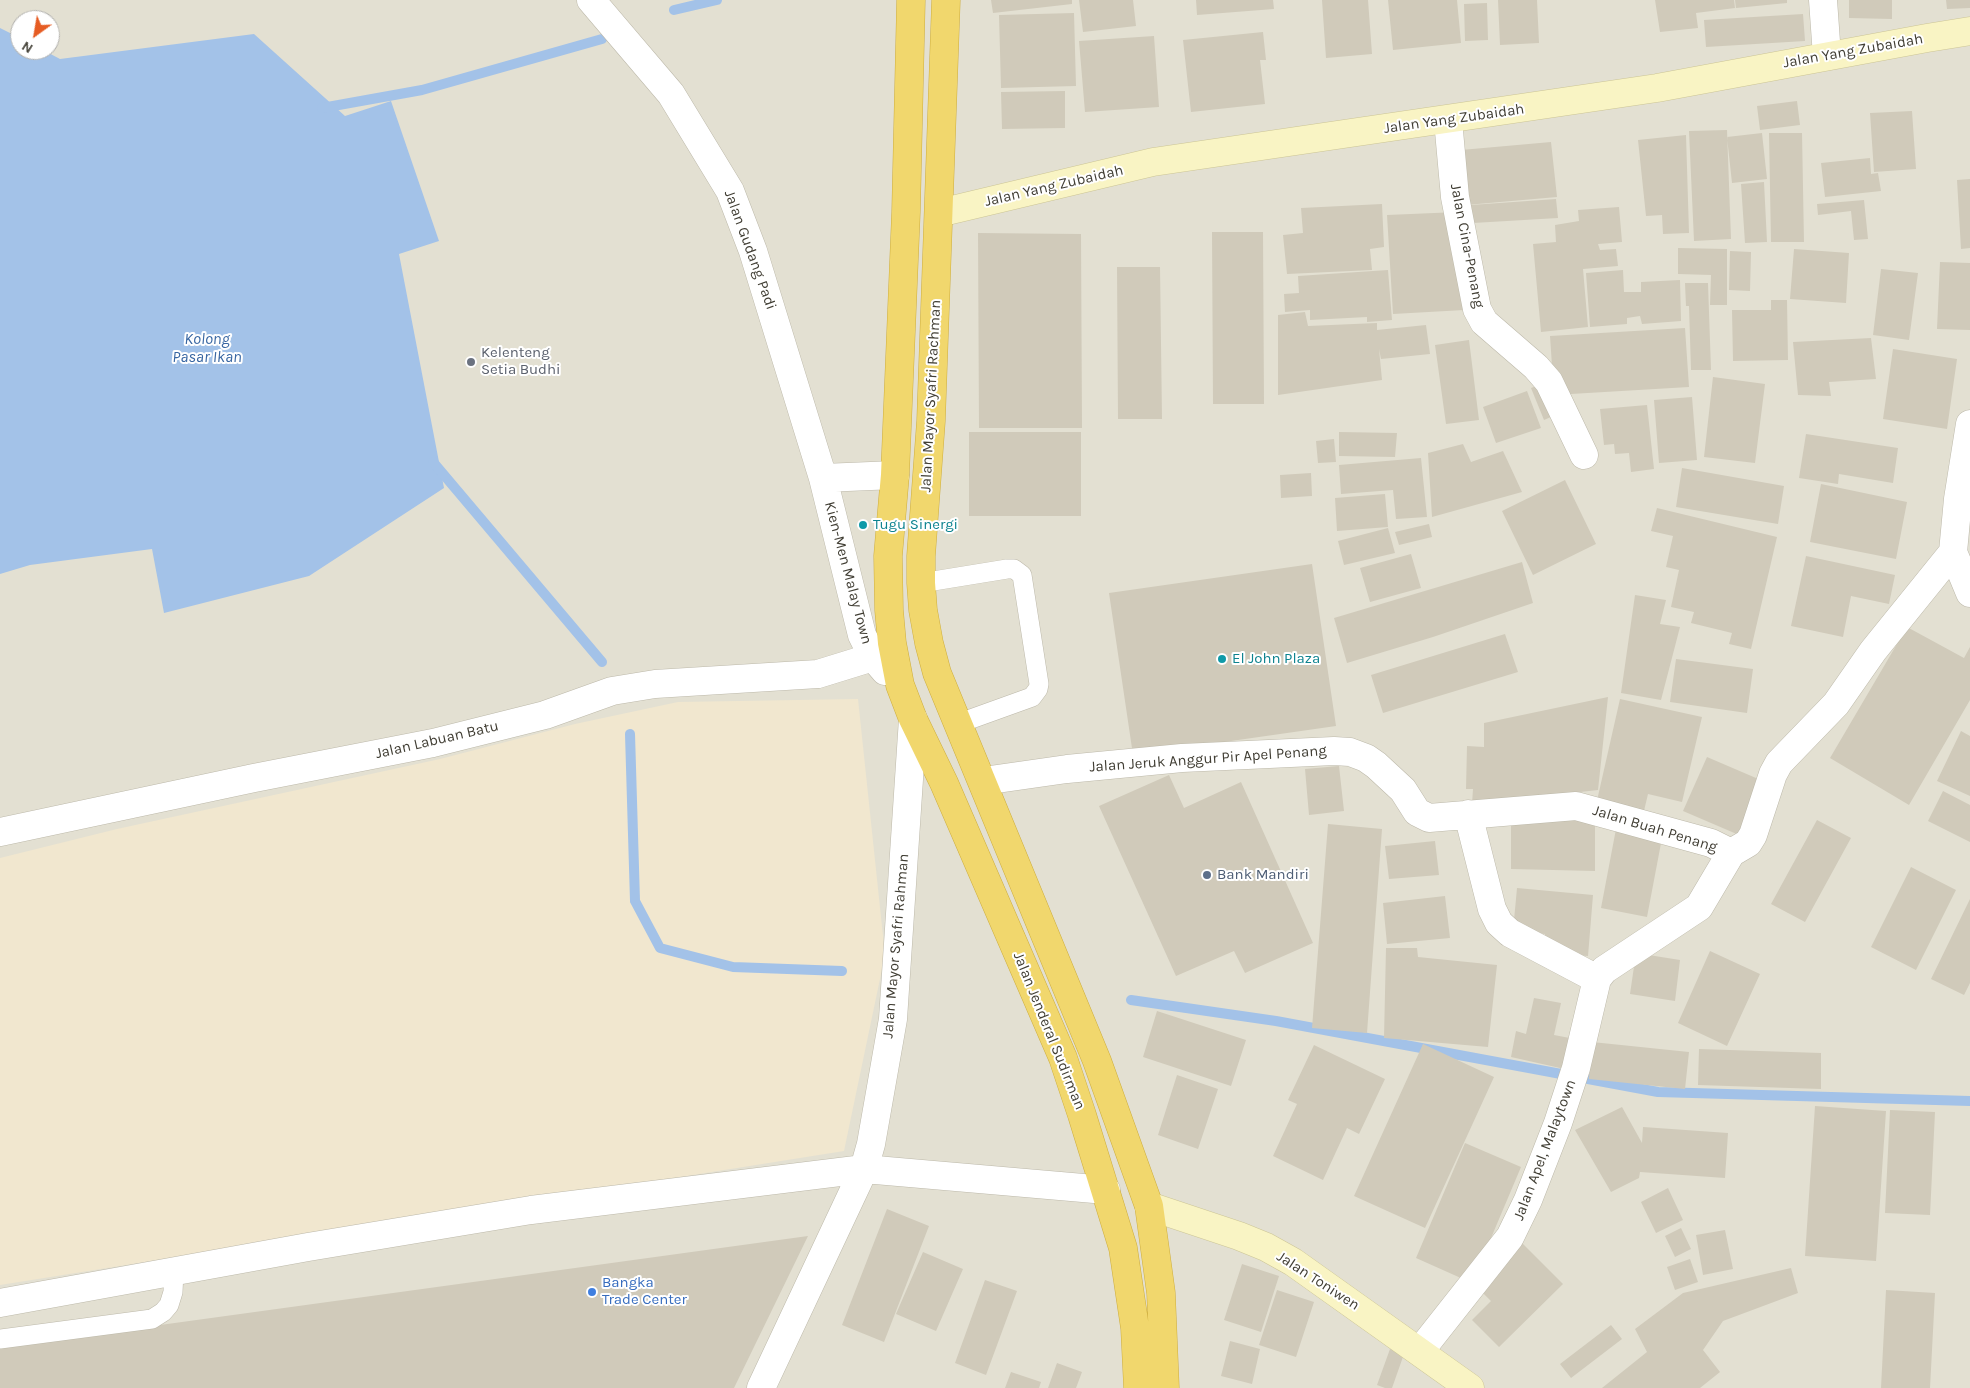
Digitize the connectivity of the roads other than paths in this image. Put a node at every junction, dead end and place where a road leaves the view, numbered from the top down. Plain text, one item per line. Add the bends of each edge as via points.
1 (591, 0) edge
2 (912, 0) edge
3 (946, 0) edge
4 (1823, 0) edge
5 (1970, 31) edge
6 (1827, 56) junction
7 (1448, 120) junction
8 (939, 213) junction
9 (1970, 424) edge
10 (1584, 455) dead end
11 (896, 475) junction
12 (823, 478) junction
13 (1953, 552) junction
14 (921, 583) junction
15 (1970, 593) edge
16 (873, 657) junction
17 (900, 686) junction
18 (913, 719) junction
19 (957, 724) junction
20 (983, 781) junction
21 (1468, 814) junction
22 (0, 832) edge
23 (1731, 853) junction
24 (1597, 979) junction
25 (864, 1168) junction
26 (1106, 1190) junction
27 (1149, 1206) junction
28 (174, 1271) junction
29 (0, 1303) edge
30 (0, 1339) edge
31 (1420, 1352) junction
32 (761, 1388) edge
33 (1138, 1388) edge
34 (1165, 1388) edge
35 (1470, 1388) edge

1 - 12 street, Jalan Gudang Padi via 671,94 730,191 753,251
2 - 11 highway, Jalan Mayor Syafri Rachman
3 - 8 highway, Jalan Mayor Syafri Rachman
4 - 6 street
5 - 6 street, Jalan Yang Zubaidah
6 - 7 street, Jalan Yang Zubaidah via 1657,88
7 - 8 street, Jalan Yang Zubaidah via 1153,162
7 - 10 street, Jalan Cina-Penang via 1455,197 1476,309 1484,322 1549,382
8 - 14 highway, Jalan Mayor Syafri Rachman
9 - 13 street
11 - 12 street
11 - 17 highway, Jalan Mayor Syafri Rachman via 888,556 889,610
12 - 16 street, Kien-Men Malay Town via 862,635
13 - 15 street
13 - 23 street, Jalan Buah Penang via 1836,704 1779,763 1753,836
14 - 19 highway, Jalan Mayor Syafri Rachman via 929,642
14 - 19 lane via 1006,569 1014,569 1022,575 1038,689 1032,697
16 - 17 street, Kien-Men Malay Town
16 - 22 street, Jalan Labuan Batu via 818,674 655,684 612,691 545,715 432,743
17 - 18 highway, Jalan Mayor Syafri Rachman
18 - 25 street, Jalan Mayor Syafri Rahman via 893,1019
18 - 26 highway, Jalan Jenderal Sudirman via 1063,1058
19 - 20 highway, Jalan Mayor Syafri Rachman
20 - 21 street, Jalan Jeruk Anggur Pir Apel Penang via 1067,768 1334,750 1350,752 1376,765 1403,790 1420,814 1429,818
20 - 27 highway via 1097,1061
21 - 23 street, Jalan Buah Penang via 1576,806 1711,843
21 - 24 street via 1492,909 1499,922 1510,933
23 - 24 street via 1700,907 1604,970
24 - 31 street, Jalan Apel, Malaytown via 1567,1097 1528,1200 1510,1237
25 - 26 street
25 - 28 street via 531,1210
25 - 32 street, Jalan Mayor Syafri Rahman
26 - 33 highway, Jalan Jenderal Sudirman via 1124,1257 1136,1328
27 - 31 street, Jalan Toniwen via 1266,1247 1301,1267
27 - 34 highway via 1160,1293
28 - 29 street
28 - 30 lane via 169,1304 152,1319
31 - 35 street, Jalan Toniwen

